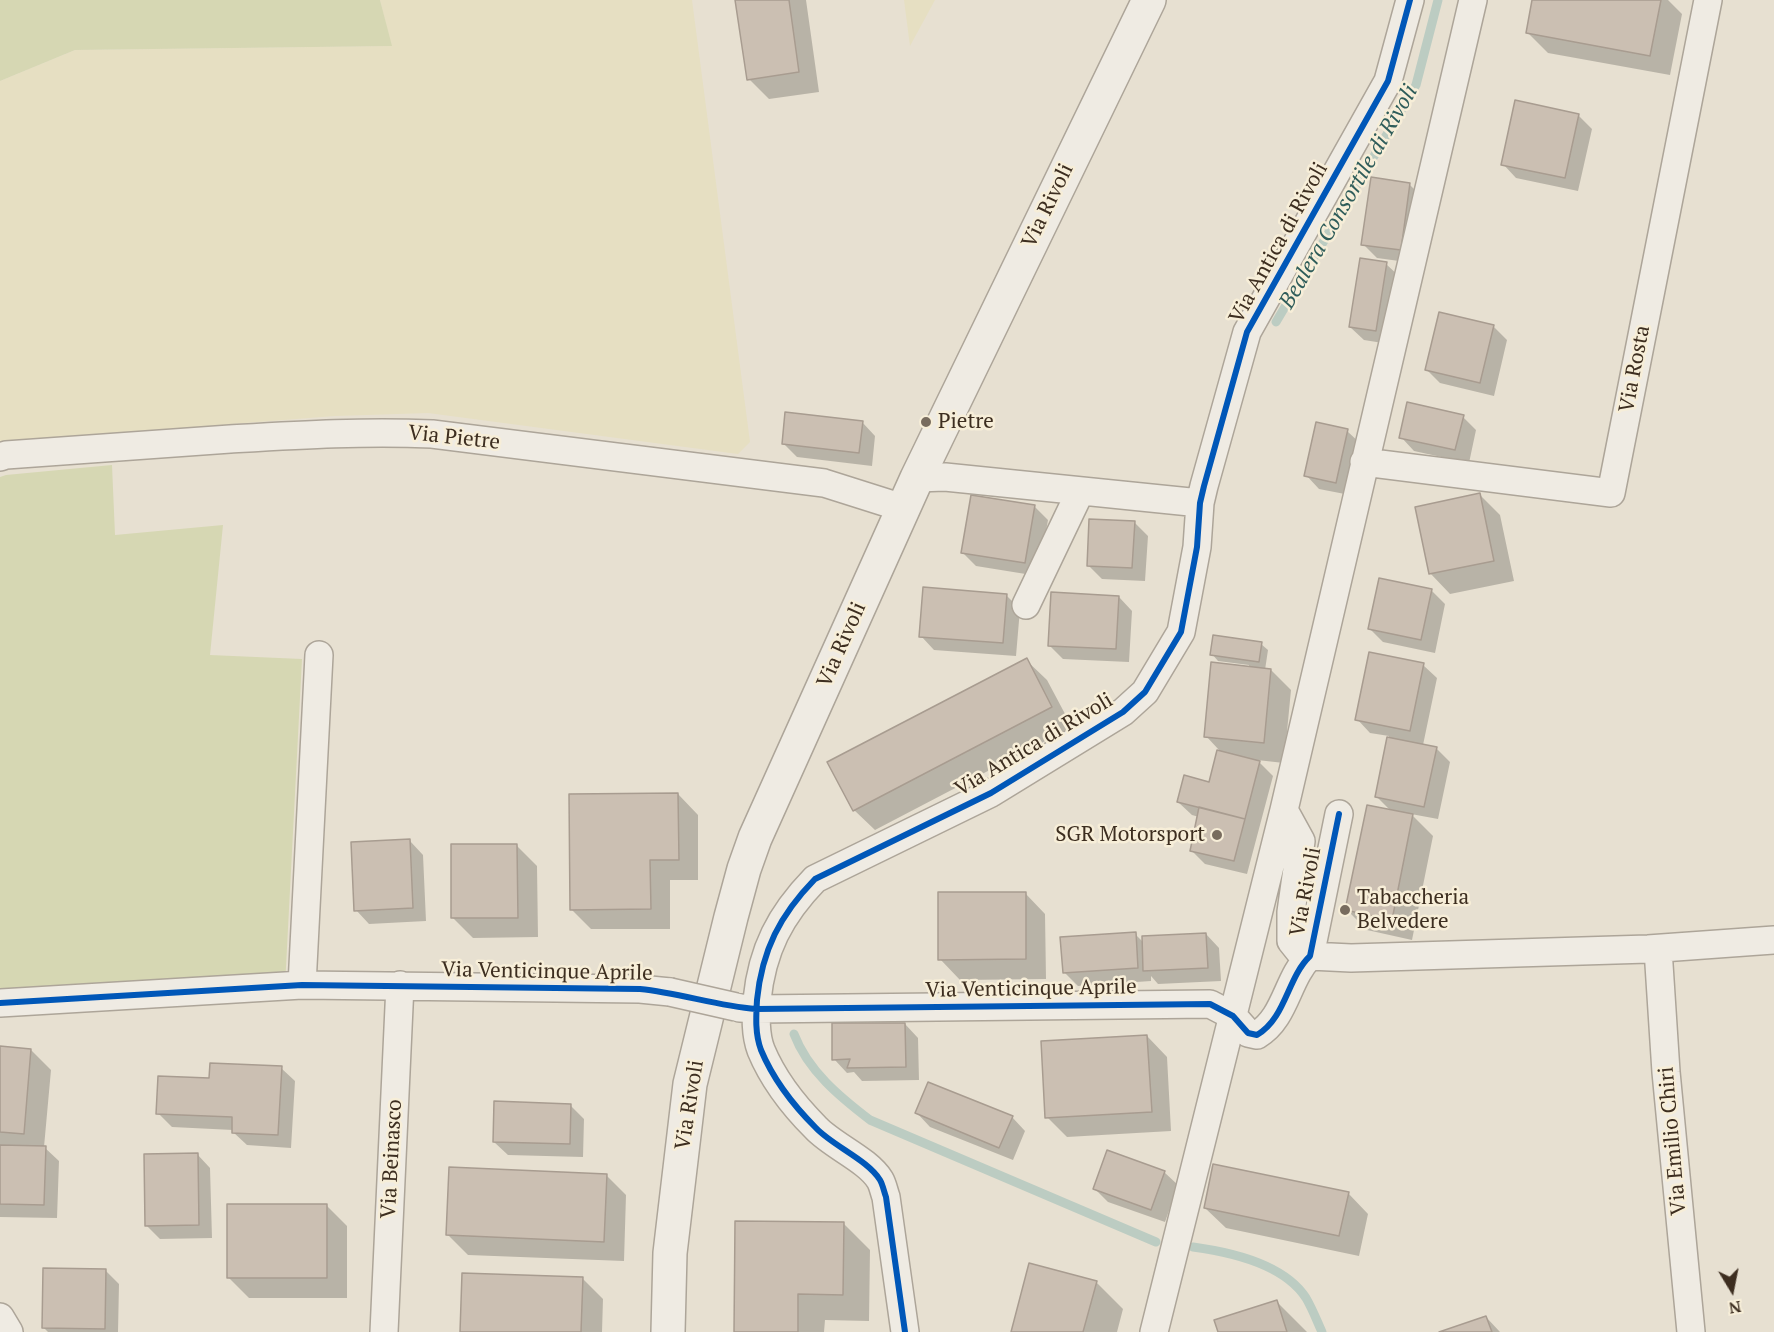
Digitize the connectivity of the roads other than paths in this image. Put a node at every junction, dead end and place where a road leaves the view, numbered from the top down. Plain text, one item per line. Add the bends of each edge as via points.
1 (1149, 0) edge
2 (1410, 0) edge
3 (1473, 0) edge
4 (1708, 0) edge
5 (0, 457) edge
6 (1364, 462) junction
7 (916, 478) junction
8 (1080, 492) junction
9 (1200, 503) junction
10 (903, 508) junction
11 (1026, 605) dead end
12 (319, 655) dead end
13 (1284, 810) junction
14 (1339, 814) dead end
15 (1774, 940) edge
16 (1658, 949) junction
17 (1310, 956) junction
18 (302, 985) junction
19 (400, 985) junction
20 (0, 1003) edge
21 (746, 1008) junction
22 (1233, 1016) junction
23 (0, 1317) edge
24 (9, 1332) edge
25 (384, 1332) edge
26 (668, 1332) edge
27 (905, 1332) edge
28 (1154, 1332) edge
29 (1691, 1332) edge

1 - 7 street, Via Rivoli
2 - 9 street, Via Antica di Rivoli via 1388,81 1247,332
3 - 6 street, Via Rivoli
4 - 6 street, Via Rosta via 1611,493
5 - 10 street, Via Pietre via 375,431 432,434 824,483
6 - 13 street, Via Rivoli
7 - 8 street via 945,477
7 - 10 street, Via Rivoli
8 - 9 street
8 - 11 street
9 - 21 street, Via Antica di Rivoli via 1197,547 1181,632 1145,692 1123,712 991,793 815,879 778,926
10 - 26 street, Via Rivoli via 744,869 690,1084 670,1253
12 - 18 street
13 - 17 street, Via Rivoli via 1300,841 1291,941
13 - 22 street, Via Rivoli
14 - 17 street, Via Rivoli
15 - 16 street
16 - 17 street
16 - 29 street, Via Emilio Chiri
17 - 22 street, Via Rivoli via 1266,1030 1257,1035 1248,1033
18 - 19 street, Via Venticinque Aprile
18 - 20 street, Via Venticinque Aprile
19 - 21 street, Via Venticinque Aprile, bridge via 640,989
19 - 25 street, Via Beinasco
21 - 22 street, Via Venticinque Aprile via 1210,1004
21 - 27 street, Via Antica di Rivoli via 772,1073 791,1101 818,1130 870,1168 880,1180 886,1197
22 - 28 street, Via Rivoli
23 - 24 street

